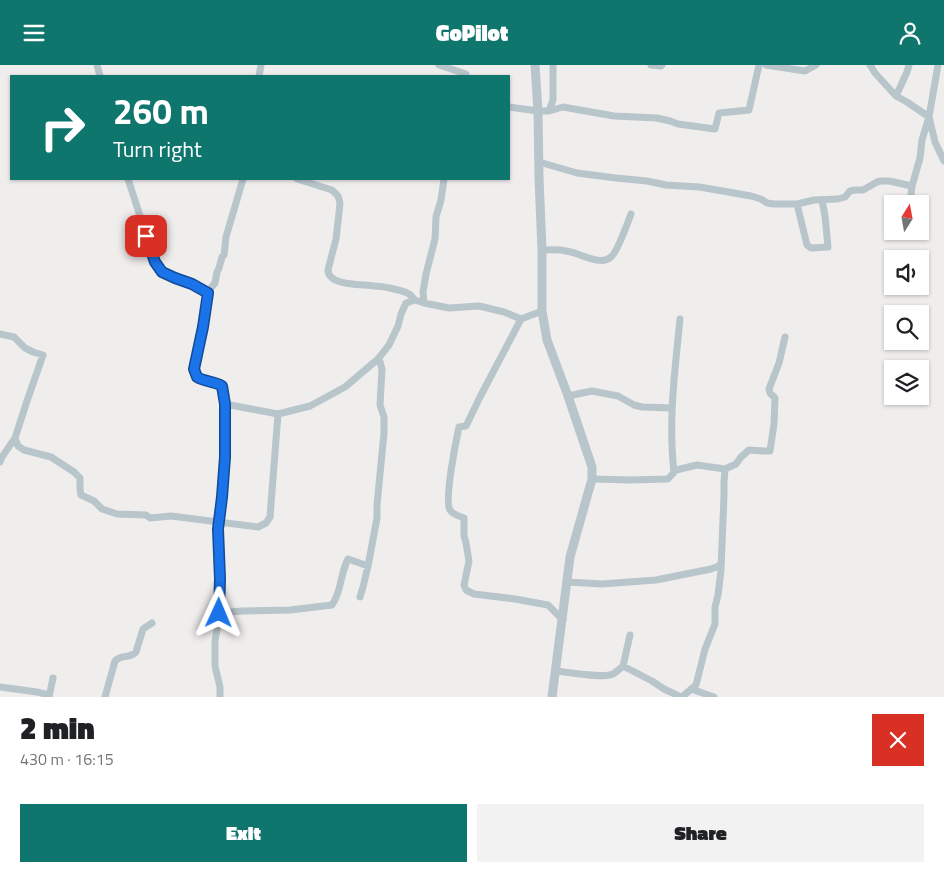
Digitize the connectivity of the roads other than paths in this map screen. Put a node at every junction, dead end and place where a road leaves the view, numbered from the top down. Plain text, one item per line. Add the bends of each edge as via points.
1 (439, 65) edge
2 (535, 65) edge
3 (554, 65) edge
4 (651, 65) edge
5 (662, 65) edge
6 (759, 65) edge
7 (766, 65) edge
8 (816, 65) edge
9 (870, 65) edge
10 (909, 65) edge
11 (938, 65) edge
12 (466, 75) edge
13 (896, 96) junction
14 (510, 107) edge
15 (538, 111) junction
16 (549, 111) junction
17 (929, 117) junction
18 (944, 161) edge
19 (538, 162) junction
20 (128, 180) edge
21 (243, 180) edge
22 (302, 180) edge
23 (444, 180) edge
24 (912, 186) junction
25 (911, 195) edge
26 (822, 200) junction
27 (797, 204) junction
28 (630, 214) dead end
29 (542, 251) junction
30 (208, 293) junction
31 (415, 300) junction
32 (424, 303) junction
33 (542, 311) junction
34 (521, 319) junction
35 (680, 319) dead end
36 (0, 334) edge
37 (785, 337) dead end
38 (378, 359) junction
39 (568, 396) junction
40 (225, 404) junction
41 (672, 408) junction
42 (278, 414) junction
43 (16, 438) junction
44 (0, 462) edge
45 (725, 469) junction
46 (674, 472) junction
47 (592, 479) junction
48 (219, 521) junction
49 (721, 563) junction
50 (368, 565) junction
51 (567, 582) junction
52 (360, 597) dead end
53 (219, 613) junction
54 (563, 621) junction
55 (152, 623) dead end
56 (630, 635) dead end
57 (623, 667) junction
58 (555, 671) junction
59 (53, 679) dead end
60 (0, 687) edge
61 (691, 689) junction
62 (49, 696) edge
63 (106, 697) edge
64 (220, 697) edge
65 (552, 697) edge
66 (682, 697) edge
67 (714, 697) edge

1 - 12 street
2 - 15 street
3 - 16 street
4 - 5 street
6 - 16 street via 749,110 719,113 716,129 563,107
7 - 8 street via 805,71
9 - 13 street
10 - 13 street
11 - 17 street
13 - 17 street
14 - 15 street
15 - 16 street
15 - 19 street
17 - 18 street
17 - 24 street
19 - 27 street via 576,173 699,187 751,196 767,203
19 - 29 street
20 - 30 street via 155,262 162,272
21 - 30 street via 224,255 215,283
22 - 31 street via 332,190 338,196 340,203 328,271 330,277 352,284 394,289 409,294
23 - 32 street via 423,292
24 - 25 street
24 - 26 street via 881,181 863,190 850,191 845,197
26 - 27 street
26 - 27 street via 828,247 811,248 807,245
28 - 29 street via 611,258 602,261 566,251
29 - 33 street
30 - 40 street via 194,369 197,377 222,386
31 - 32 street
31 - 38 street via 406,303 389,345
32 - 34 street via 449,307 479,306
33 - 34 street
33 - 39 street via 547,340
34 - 54 street via 466,426 459,427 448,502 450,510 464,517 469,561 464,585 466,590 548,605
35 - 41 street
36 - 43 street via 14,337 33,353 43,355
37 - 45 street via 769,389 775,398 770,451 749,450 736,464
38 - 42 street via 345,387 310,407
38 - 50 street via 382,369 380,405 384,433 378,518
39 - 41 street via 592,391 618,396 642,407
39 - 47 street via 592,467
40 - 42 street
40 - 48 street via 225,457
41 - 46 street
42 - 48 street via 270,517 258,527
43 - 44 street
43 - 48 street via 18,446 24,450 51,457 74,472 80,478 81,495 102,509 150,518 171,516
45 - 46 street via 697,465
45 - 49 street
46 - 47 street via 668,479
47 - 51 street via 570,557
48 - 53 street
49 - 51 street via 711,569 656,580 602,584
49 - 61 street via 715,624 696,685
50 - 52 street
50 - 53 street via 348,559 332,605
51 - 54 street
53 - 64 street via 215,666
54 - 58 street
55 - 63 street via 143,629 134,655 115,661
56 - 57 street
57 - 58 street via 608,675
57 - 66 street
58 - 65 street
59 - 62 street
60 - 62 street
61 - 66 street
61 - 67 street

